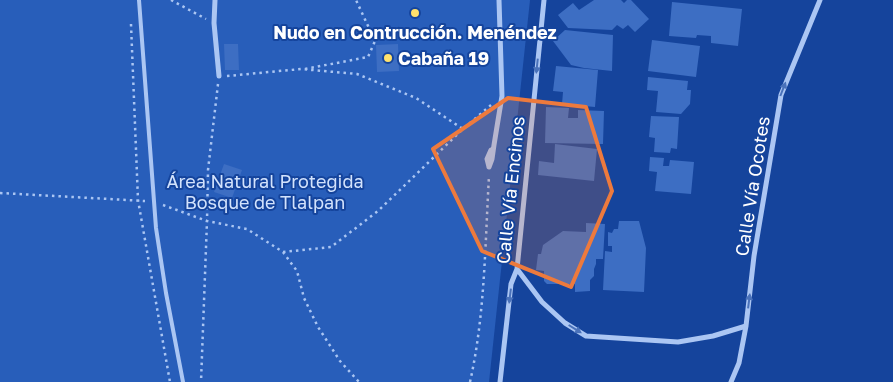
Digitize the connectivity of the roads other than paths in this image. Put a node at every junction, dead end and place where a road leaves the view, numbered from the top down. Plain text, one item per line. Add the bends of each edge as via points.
1 (140, 0) edge
2 (215, 0) edge
3 (500, 0) edge
4 (544, 0) edge
5 (820, 0) edge
6 (219, 76) road end
7 (489, 167) road end
8 (517, 269) junction
9 (746, 326) junction
10 (183, 382) edge
11 (500, 382) edge
12 (731, 382) edge

1 - 10 lane via 156,228
2 - 6 street
3 - 7 street via 502,96
4 -> 8 street, Calle Vía Encinos
9 -> 5 street, Calle Vía Ocotes via 780,95
8 -> 9 street via 542,302 565,323 586,336 678,342
8 -> 11 street, Calle Vía Encinos via 511,284
9 - 12 street, Calle Vía Ocotes via 739,363

